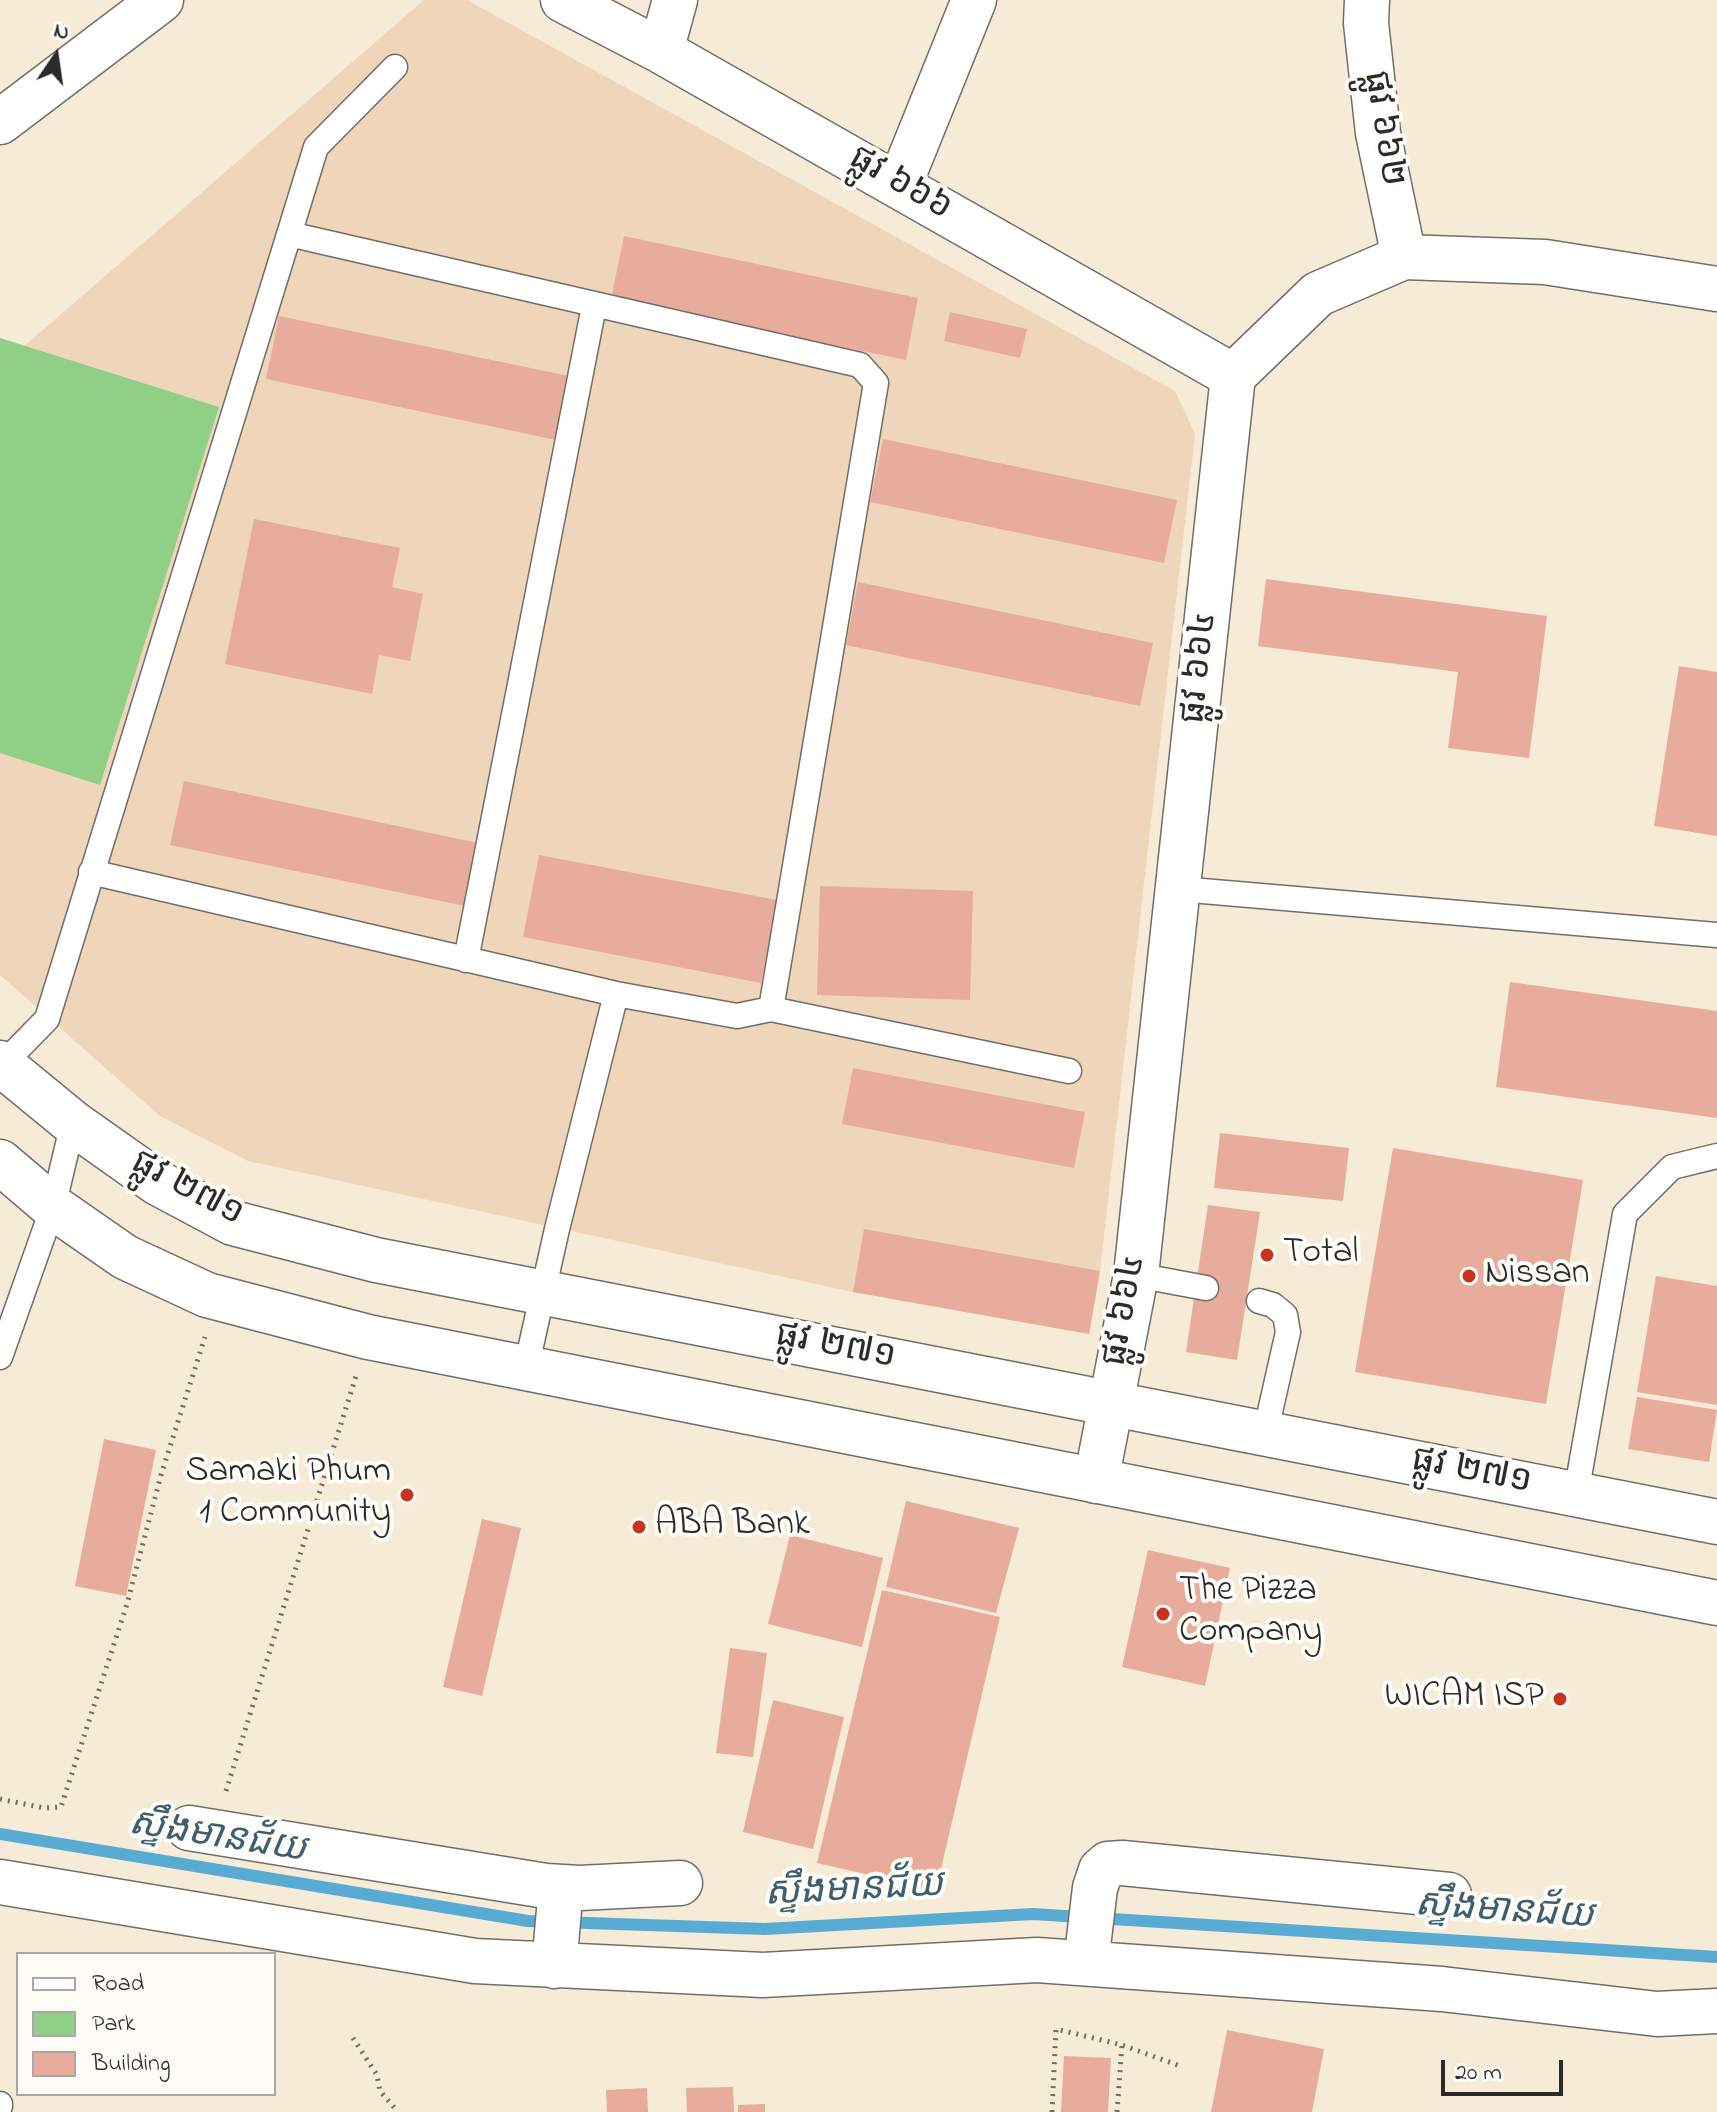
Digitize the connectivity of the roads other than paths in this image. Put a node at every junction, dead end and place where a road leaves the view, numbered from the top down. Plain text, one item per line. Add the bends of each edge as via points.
1 (161, 0) edge
2 (563, 0) edge
3 (675, 0) edge
4 (974, 0) edge
5 (1367, 0) edge
6 (661, 51) junction
7 (395, 67) dead end
8 (0, 122) edge
9 (899, 186) junction
10 (289, 234) junction
11 (1404, 257) junction
12 (1717, 289) edge
13 (594, 306) junction
14 (1233, 376) junction
15 (91, 872) junction
16 (1179, 889) junction
17 (1717, 935) edge
18 (466, 960) junction
19 (616, 994) junction
20 (771, 1009) junction
21 (1, 1064) edge
22 (1069, 1071) dead end
23 (73, 1123) junction
24 (1717, 1156) edge
25 (0, 1162) edge
26 (53, 1207) junction
27 (1136, 1275) junction
28 (1206, 1288) dead end
29 (544, 1293) junction
30 (1259, 1301) dead end
31 (0, 1357) edge
32 (526, 1368) junction
33 (1111, 1403) junction
34 (1265, 1434) junction
35 (1096, 1481) junction
36 (1576, 1494) junction
37 (1717, 1522) edge
38 (1717, 1603) edge
39 (202, 1830) road end
40 (0, 1882) edge
41 (680, 1883) dead end
42 (561, 1893) junction
43 (1449, 1895) dead end
44 (1087, 1951) junction
45 (555, 1954) junction
46 (1717, 2011) edge

1 - 8 street
2 - 6 street, ផ្លូវ ៦៦៦
3 - 6 street
4 - 9 street
5 - 11 street, ផ្លូវ ៦៦២ via 1378,133
6 - 9 street, ផ្លូវ ៦៦៦
7 - 10 lane via 316,147
9 - 14 street, ផ្លូវ ៦៦៦
10 - 13 lane
10 - 15 lane
11 - 12 street via 1545,262
11 - 14 street via 1318,294
13 - 18 lane
13 - 20 lane via 860,365 876,383
14 - 16 street, ផ្លូវ ៦៦៤
15 - 18 lane
15 - 21 lane via 47,1019
16 - 17 lane
16 - 27 street, ផ្លូវ ៦៦៤
18 - 19 lane
19 - 20 lane via 737,1016
19 - 29 lane
20 - 22 lane
21 - 23 street, ផ្លូវ ២៧១
23 - 26 lane
23 - 29 street, ផ្លូវ ២៧១ via 158,1183 233,1223 376,1260
24 - 36 lane via 1672,1167 1625,1214
25 - 26 street
26 - 31 lane
26 - 32 street via 125,1257 217,1298 368,1337
27 - 28 lane
27 - 33 street, ផ្លូវ ៦៦៤
29 - 32 lane
29 - 33 street, ផ្លូវ ២៧១
30 - 34 lane via 1285,1315 1288,1332
32 - 35 street
33 - 34 street, ផ្លូវ ២៧១
33 - 35 street, ផ្លូវ ៦៦៤
34 - 36 street, ផ្លូវ ២៧១
35 - 38 street
36 - 37 street, ផ្លូវ ២៧១
39 - 42 street
40 - 45 street via 475,1961
41 - 42 street
42 - 45 street
43 - 44 street via 1108,1864 1095,1888
44 - 45 street via 1037,1960 763,1975
44 - 46 street via 1657,2014

